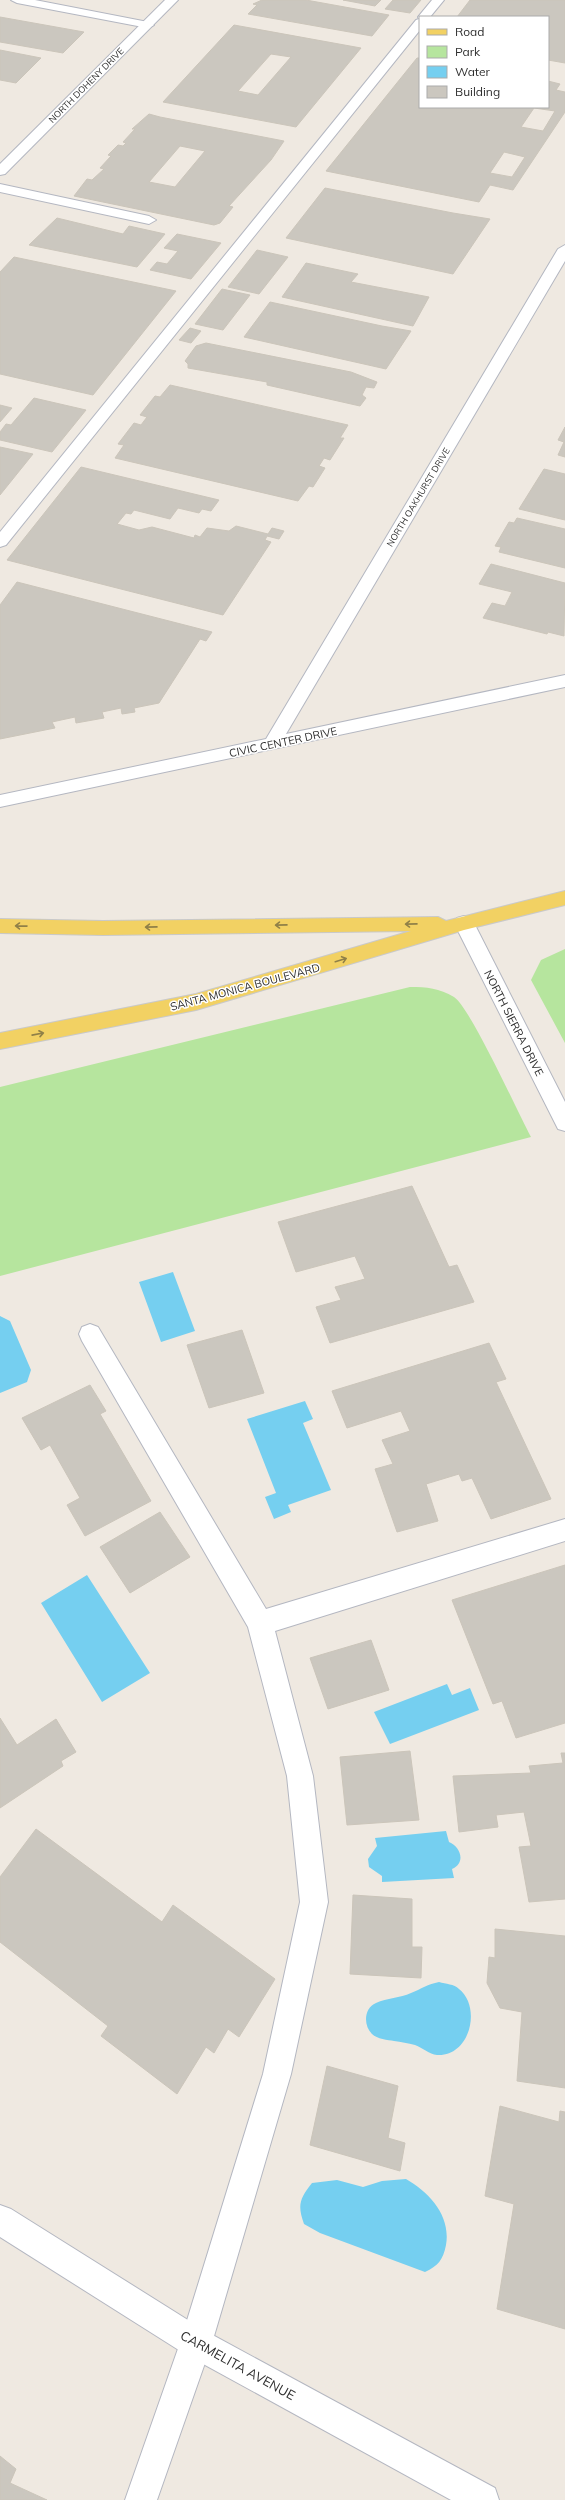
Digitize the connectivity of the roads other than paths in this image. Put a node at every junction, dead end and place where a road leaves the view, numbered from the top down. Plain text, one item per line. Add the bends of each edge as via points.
1 (17, 0) edge
2 (172, 0) edge
3 (438, 0) edge
4 (425, 16) edge
5 (419, 23) edge
6 (148, 24) junction
7 (0, 171) edge
8 (0, 188) edge
9 (149, 220) dead end
10 (565, 249) edge
11 (0, 542) edge
12 (565, 682) edge
13 (271, 745) junction
14 (0, 801) edge
15 (565, 898) edge
16 (464, 923) junction
17 (0, 926) edge
18 (0, 1042) edge
19 (565, 1123) edge
20 (90, 1334) dead end
21 (565, 1530) edge
22 (260, 1623) junction
23 (0, 2220) edge
24 (196, 2343) junction
25 (141, 2500) edge
26 (483, 2500) edge

1 - 6 street
2 - 6 street, NORTH DOHENY DRIVE
3 - 4 street
5 - 11 street
6 - 7 street, NORTH DOHENY DRIVE
8 - 9 street
10 - 13 street, NORTH OAKHURST DRIVE
12 - 13 street, CIVIC CENTER DRIVE
13 - 14 street, CIVIC CENTER DRIVE
15 - 16 main road, SANTA MONICA BOULEVARD
16 -> 17 main road, SANTA MONICA BOULEVARD via 103,928
18 -> 16 main road, SANTA MONICA BOULEVARD via 196,1002
16 - 19 street, NORTH SIERRA DRIVE
20 - 22 street
21 - 22 street
22 - 24 street via 300,1776 314,1902 277,2074
23 - 24 street, CARMELITA AVENUE
24 - 25 street
24 - 26 street, CARMELITA AVENUE

